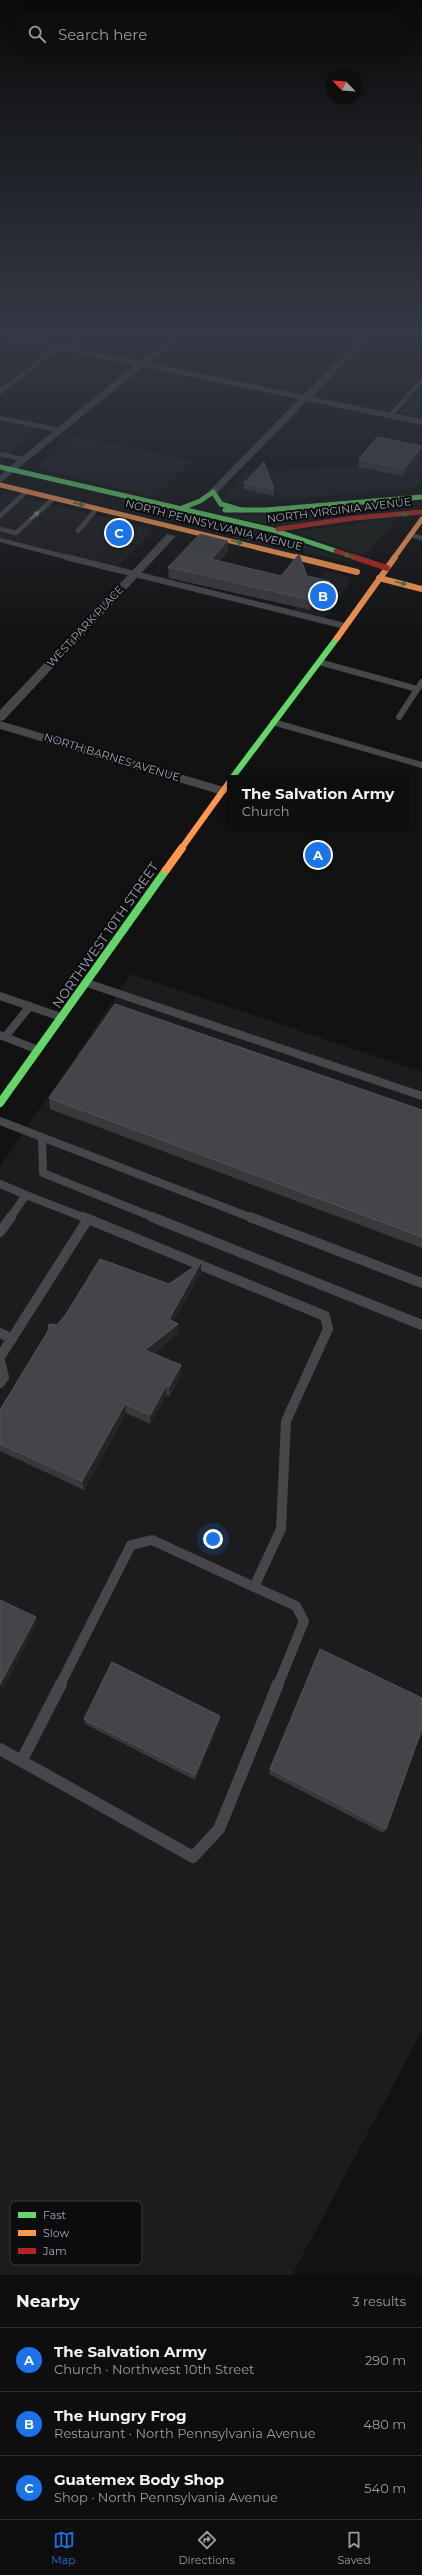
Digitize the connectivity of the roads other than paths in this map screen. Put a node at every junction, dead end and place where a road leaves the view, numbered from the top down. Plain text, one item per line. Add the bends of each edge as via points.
1 (53, 434) edge
2 (270, 434) edge
3 (1, 455) edge
4 (23, 459) junction
5 (0, 467) edge
6 (11, 470) junction
7 (0, 480) edge
8 (0, 485) edge
9 (27, 491) junction
10 (212, 492) junction
11 (422, 496) edge
12 (54, 498) junction
13 (97, 508) junction
14 (182, 508) junction
15 (241, 510) junction
16 (422, 512) edge
17 (0, 516) edge
18 (422, 519) edge
19 (160, 523) junction
20 (0, 529) edge
21 (186, 530) junction
22 (273, 530) junction
23 (78, 531) dead end
24 (202, 534) junction
25 (410, 535) junction
26 (171, 536) junction
27 (422, 538) edge
28 (0, 540) edge
29 (387, 568) junction
30 (400, 571) dead end
31 (134, 574) junction
32 (372, 576) junction
33 (422, 588) edge
34 (346, 626) junction
35 (319, 662) junction
36 (422, 682) edge
37 (417, 689) junction
38 (0, 717) edge
39 (399, 717) dead end
40 (272, 722) junction
41 (0, 725) edge
42 (422, 765) edge
43 (234, 775) edge
44 (226, 786) edge
45 (87, 983) junction
46 (0, 996) edge
47 (30, 1006) junction
48 (62, 1018) junction
49 (3, 1036) edge
50 (38, 1050) junction
51 (422, 1096) edge
52 (0, 1103) edge
53 (0, 1121) edge
54 (42, 1138) junction
55 (0, 1184) edge
56 (26, 1195) junction
57 (88, 1220) junction
58 (0, 1232) edge
59 (422, 1282) edge
60 (422, 1325) edge
61 (0, 1333) edge
62 (12, 1339) junction
63 (0, 1357) edge
64 (0, 1361) edge
65 (0, 1383) edge
66 (254, 1587) junction
67 (0, 1749) edge
68 (22, 1760) junction

1 - 4 street
2 - 10 street
3 - 4 lane
4 - 6 street
5 - 6 main road, NORTH PENNSYLVANIA AVENUE
6 - 7 street
6 - 14 main road, NORTH PENNSYLVANIA AVENUE
8 - 9 main road, NORTH PENNSYLVANIA AVENUE
9 - 12 main road, NORTH PENNSYLVANIA AVENUE
9 - 17 lane
10 - 14 main road via 200,501
10 - 15 main road via 221,504
11 - 15 main road, NORTH VIRGINIA AVENUE
12 -> 13 main road, NORTH PENNSYLVANIA AVENUE
20 -> 12 lane via 16,533
13 - 19 main road, NORTH PENNSYLVANIA AVENUE
13 - 23 lane
14 - 15 main road, NORTH VIRGINIA AVENUE
14 - 22 main road, NORTH PENNSYLVANIA AVENUE
22 -> 16 main road, NORTH VIRGINIA AVENUE via 355,518
18 - 25 main road
19 - 21 main road, NORTH PENNSYLVANIA AVENUE
19 - 26 main road
21 - 22 main road, NORTH VIRGINIA AVENUE
21 - 24 main road, NORTH PENNSYLVANIA AVENUE
29 -> 22 main road, NORTH PENNSYLVANIA AVENUE
24 - 26 main road
24 -> 32 main road, NORTH PENNSYLVANIA AVENUE
25 - 27 lane
25 - 29 main road
26 - 31 street, WEST PARK PLACE
28 - 31 lane
29 - 30 main road, NORTH PENNSYLVANIA AVENUE
29 - 32 main road
31 - 34 lane
31 - 38 street, WEST PARK PLACE
32 -> 33 main road, NORTH PENNSYLVANIA AVENUE
32 - 34 main road
34 - 35 main road
35 - 37 lane
35 - 40 main road
36 - 37 lane
37 - 39 lane
40 - 42 lane
40 - 43 main road
41 - 44 street, NORTH BARNES AVENUE
44 - 45 main road, NORTHWEST 10TH STREET
45 - 48 main road, NORTHWEST 10TH STREET
45 - 51 lane
46 - 47 lane
47 - 48 lane
47 - 49 lane
48 - 50 main road, NORTHWEST 10TH STREET
49 - 50 lane
50 - 52 main road, NORTHWEST 10TH STREET
53 - 54 lane
54 - 59 lane
54 - 60 lane via 43,1173
55 - 56 lane
56 - 57 lane
56 - 58 lane
57 - 62 lane
57 - 66 lane via 325,1316 328,1329 286,1421 281,1529
61 - 62 lane
62 - 63 lane
64 - 65 lane via 4,1377
66 - 68 lane via 152,1540 131,1545
66 - 68 lane via 296,1606 304,1621 219,1829 193,1857
67 - 68 lane

